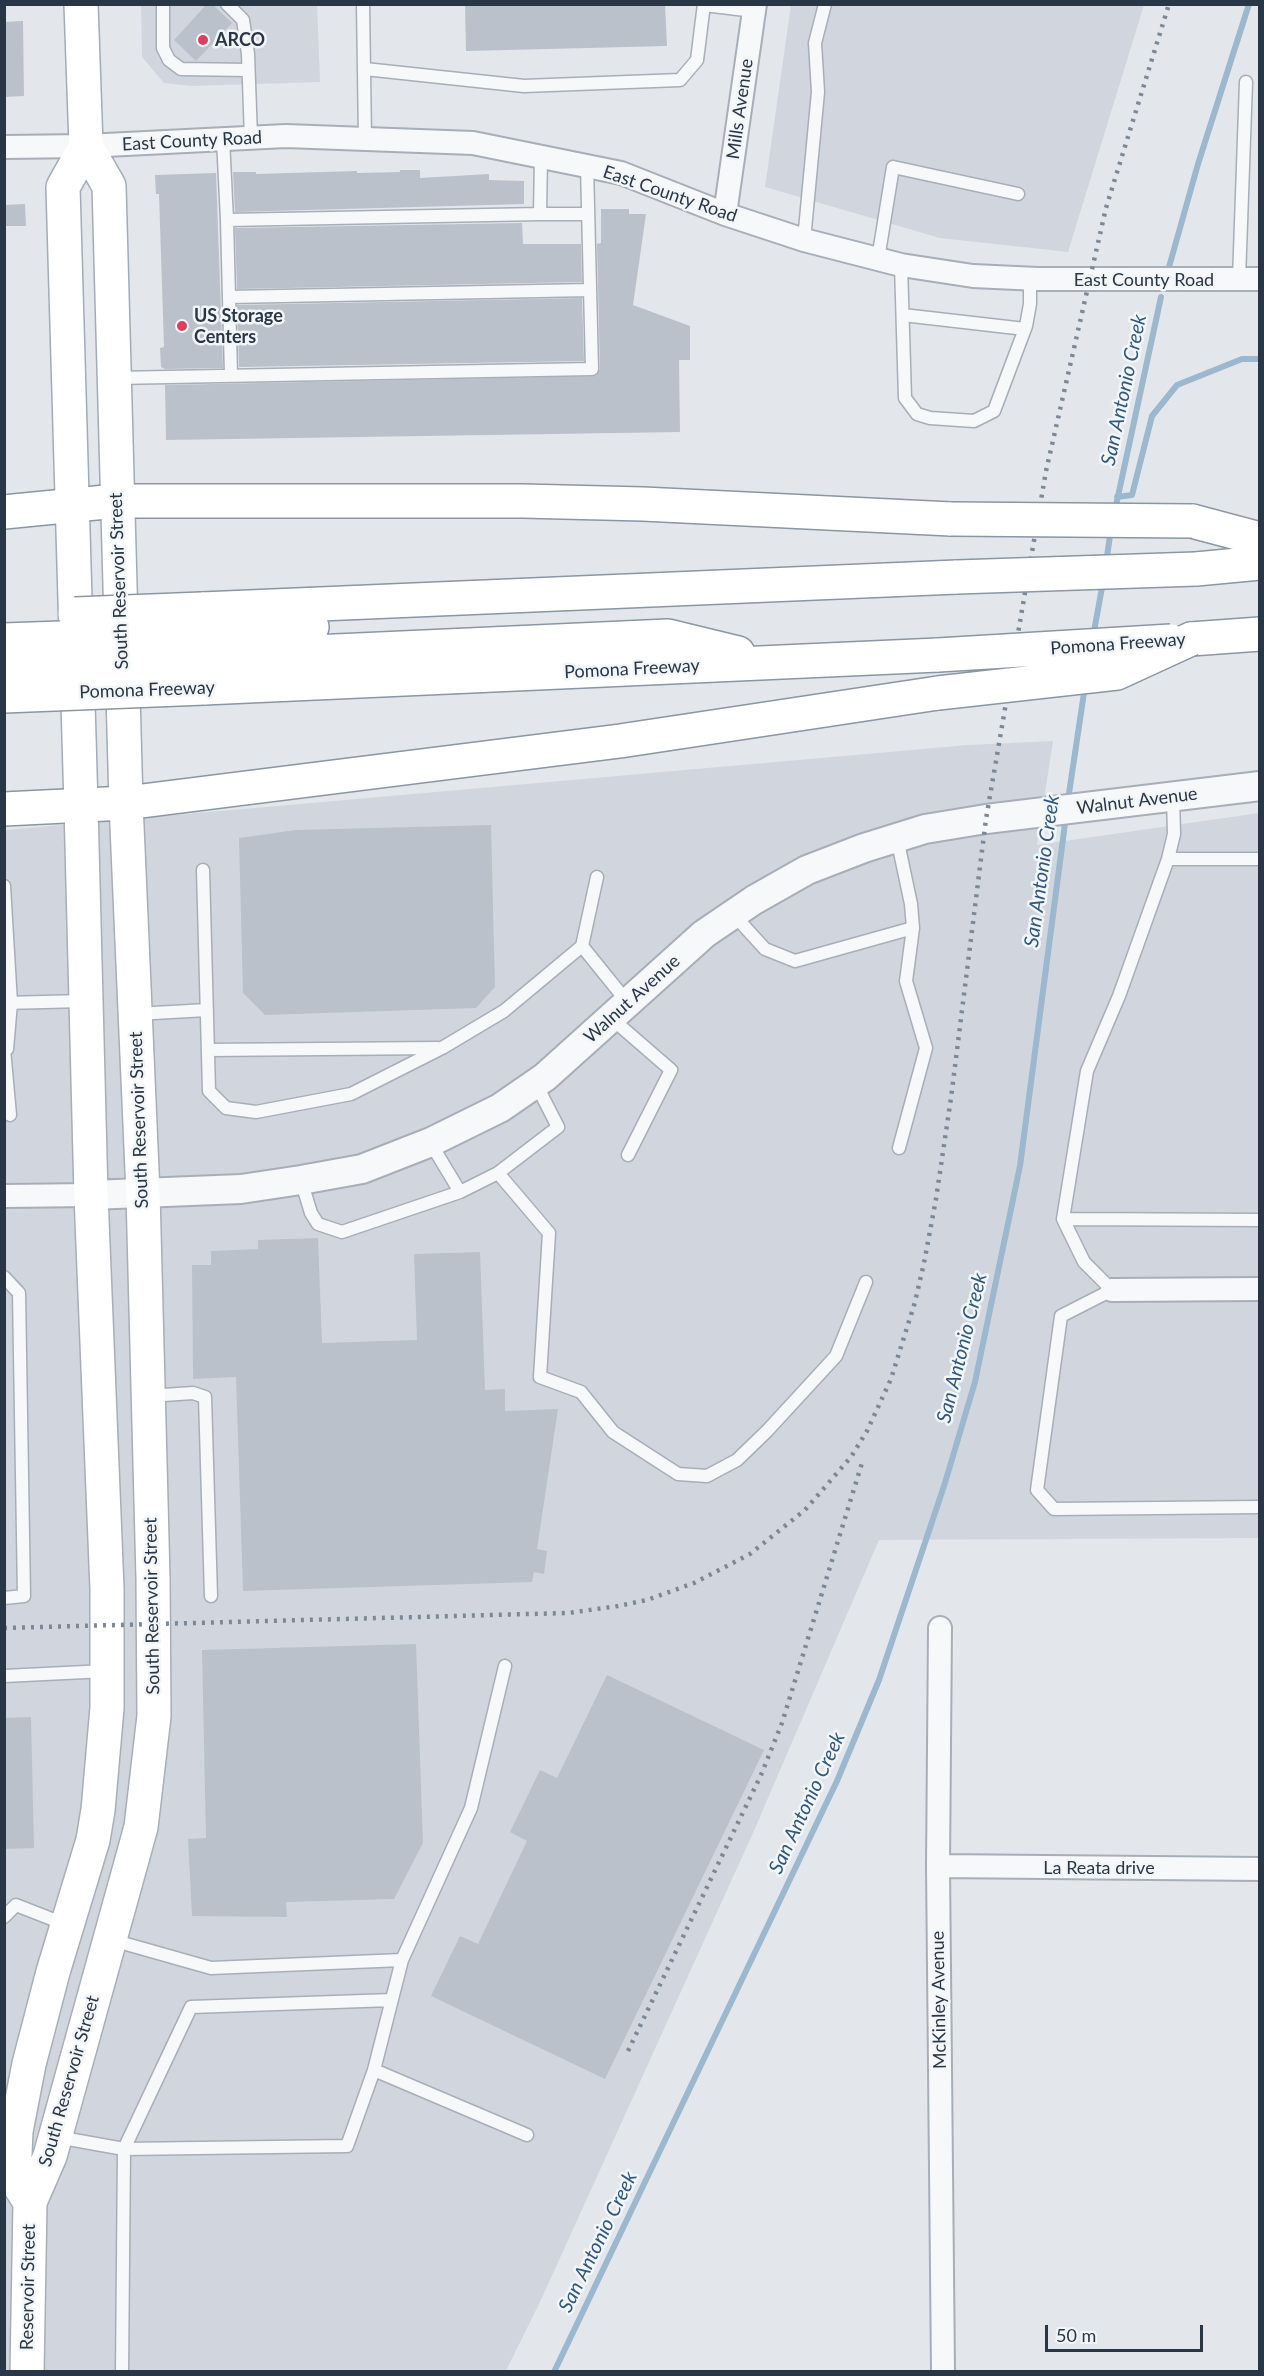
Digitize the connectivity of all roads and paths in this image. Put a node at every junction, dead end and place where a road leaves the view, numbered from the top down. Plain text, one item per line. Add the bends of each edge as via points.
1 (81, 4) edge
2 (163, 4) edge
3 (227, 4) edge
4 (363, 4) edge
5 (825, 4) edge
6 (704, 5) edge
7 (754, 8) edge
8 (365, 69) junction
9 (248, 70) junction
10 (1246, 82) dead end
11 (251, 138) junction
12 (223, 139) junction
13 (365, 139) junction
14 (86, 146) junction
15 (4, 147) edge
16 (541, 157) junction
17 (587, 166) junction
18 (1017, 194) dead end
19 (540, 214) junction
20 (588, 214) junction
21 (725, 214) junction
22 (227, 220) junction
23 (804, 240) junction
24 (878, 259) junction
25 (901, 265) junction
26 (1030, 279) junction
27 (1249, 279) edge
28 (590, 290) junction
29 (229, 297) junction
30 (903, 315) junction
31 (1025, 329) junction
32 (231, 375) junction
33 (115, 378) junction
34 (116, 501) junction
35 (74, 504) junction
36 (4, 513) edge
37 (1260, 539) edge
38 (1260, 563) edge
39 (4, 618) edge
40 (1260, 634) edge
41 (1191, 639) junction
42 (4, 640) edge
43 (203, 647) junction
44 (4, 665) edge
45 (4, 696) edge
46 (1260, 786) edge
47 (1173, 797) junction
48 (126, 803) junction
49 (81, 806) junction
50 (4, 809) edge
51 (896, 837) junction
52 (1260, 858) edge
53 (1168, 859) junction
54 (203, 870) dead end
55 (597, 877) dead end
56 (4, 886) edge
57 (734, 914) junction
58 (914, 928) junction
59 (582, 946) junction
60 (85, 1001) junction
61 (8, 1003) edge
62 (207, 1010) junction
63 (619, 1011) junction
64 (135, 1014) junction
65 (442, 1048) junction
66 (6, 1049) edge
67 (208, 1050) junction
68 (536, 1084) junction
69 (10, 1115) dead end
70 (430, 1142) junction
71 (899, 1148) dead end
72 (628, 1155) dead end
73 (498, 1173) junction
74 (301, 1180) junction
75 (460, 1191) junction
76 (142, 1193) junction
77 (91, 1195) junction
78 (4, 1196) edge
79 (1063, 1219) junction
80 (1260, 1220) edge
81 (4, 1277) edge
82 (866, 1282) dead end
83 (1260, 1289) edge
84 (1112, 1290) junction
85 (148, 1396) junction
86 (1260, 1507) edge
87 (211, 1596) dead end
88 (4, 1598) edge
89 (940, 1628) dead end
90 (505, 1666) dead end
91 (107, 1671) junction
92 (4, 1676) edge
93 (938, 1866) junction
94 (1260, 1869) edge
95 (4, 1917) edge
96 (68, 1925) junction
97 (111, 1940) junction
98 (402, 1960) junction
99 (392, 2000) junction
100 (374, 2070) junction
101 (16, 2131) junction
102 (526, 2135) dead end
103 (56, 2137) junction
104 (124, 2149) junction
105 (21, 2200) junction
106 (27, 2372) edge
107 (122, 2372) edge
108 (943, 2372) edge

1 - 14 main road, South Reservoir Street
2 - 9 lane via 163,48 169,60 181,69
3 - 9 lane via 243,20
4 - 8 lane
5 - 23 lane via 816,43 818,92
6 - 7 lane
6 - 8 lane via 697,60 680,80 524,86
7 - 21 street, Mills Avenue
8 - 13 lane
9 - 11 lane
10 - 27 lane
11 - 12 street, East County Road
11 - 13 street, East County Road
12 - 14 street, East County Road
12 - 22 lane
13 - 16 street, East County Road via 473,143
14 - 15 street, East County Road
14 - 33 main road, South Reservoir Street via 109,186
14 - 35 main road, South Reservoir Street via 63,187
16 - 17 street, East County Road
16 - 19 lane
17 - 20 lane
17 - 21 street, East County Road via 621,173
18 - 24 lane via 893,167
19 - 20 lane
19 - 22 lane
20 - 28 lane
21 - 23 street, East County Road
22 - 29 lane
23 - 24 street, East County Road
24 - 25 street, East County Road
25 - 26 street, East County Road via 973,276
25 - 30 lane
26 - 27 street, East County Road
26 - 31 lane
28 - 29 lane
28 - 32 lane via 592,369
29 - 32 lane
30 - 31 lane
30 - 31 lane via 905,398 917,414 930,418 974,421 994,411
32 - 33 lane
33 - 34 main road, South Reservoir Street
34 - 35 main road
34 - 37 main road, bridge via 643,504 951,519 1192,522
34 - 48 main road, South Reservoir Street
35 - 36 main road
35 - 49 main road, South Reservoir Street
38 - 43 main road, Pomona Freeway, bridge via 1196,569 763,584
39 - 43 main road, Pomona Freeway, bridge
40 - 41 main road, Pomona Freeway
41 - 43 main road, Pomona Freeway, bridge via 775,662
41 - 48 main road, bridge via 1117,673 938,693 620,741
42 - 43 main road, bridge
43 - 44 main road, bridge
43 - 45 main road, Pomona Freeway, bridge
46 - 47 street, Walnut Avenue
47 - 51 street, Walnut Avenue via 987,819
47 - 53 lane via 1174,834
48 - 49 main road
48 - 64 main road, South Reservoir Street
49 - 50 main road
49 - 60 main road, South Reservoir Street
51 - 57 street, Walnut Avenue via 807,870
51 - 58 lane
52 - 53 lane
53 - 79 lane via 1119,996 1087,1071
54 - 62 lane
55 - 59 lane
56 - 61 lane
57 - 58 lane via 765,949 795,961
57 - 63 street, Walnut Avenue via 704,934
58 - 71 lane via 906,981 927,1048
59 - 63 lane
59 - 65 lane via 504,1011
60 - 61 lane
60 - 77 main road, South Reservoir Street
61 - 66 lane
62 - 64 lane
62 - 67 lane
63 - 68 street, Walnut Avenue
63 - 72 lane via 671,1070
64 - 76 main road, South Reservoir Street
65 - 67 lane
65 - 67 lane via 351,1094 256,1112 226,1108 209,1091
66 - 69 lane
68 - 70 street, Walnut Avenue via 500,1108
68 - 73 lane via 558,1127
70 - 74 street, Walnut Avenue via 362,1168
70 - 75 lane
73 - 75 lane
73 - 82 lane via 549,1233 540,1377 581,1392 613,1432 678,1474 707,1476 737,1460 767,1431 836,1356
74 - 75 lane via 318,1224 342,1232
74 - 76 street, Walnut Avenue via 241,1189
76 - 77 street, Walnut Avenue
76 - 85 main road, South Reservoir Street
77 - 78 street, Walnut Avenue
77 - 91 main road, South Reservoir Street
79 - 80 lane
79 - 84 lane via 1084,1262
81 - 88 lane via 19,1293 24,1596
83 - 84 street
84 - 86 lane via 1061,1317 1037,1490 1054,1509
85 - 87 lane via 193,1393 205,1397
85 - 97 main road, South Reservoir Street via 154,1716 141,1827
89 - 93 street, McKinley Avenue
90 - 98 lane via 471,1808
91 - 92 lane
91 - 96 main road, South Reservoir Street via 99,1810
93 - 94 street, La Reata drive
93 - 108 street, McKinley Avenue
95 - 96 lane via 16,1905
96 - 97 main road
96 - 101 main road, South Reservoir Street via 29,2064
97 - 98 lane via 211,1968
97 - 103 main road, South Reservoir Street
98 - 99 lane
99 - 100 lane
99 - 104 lane via 191,2007
100 - 102 lane
100 - 104 lane via 346,2146
101 - 103 main road
101 - 105 main road, South Reservoir Street via 14,2177
103 - 104 lane
103 - 105 main road, South Reservoir Street
104 - 107 lane
105 - 106 main road, Reservoir Street

